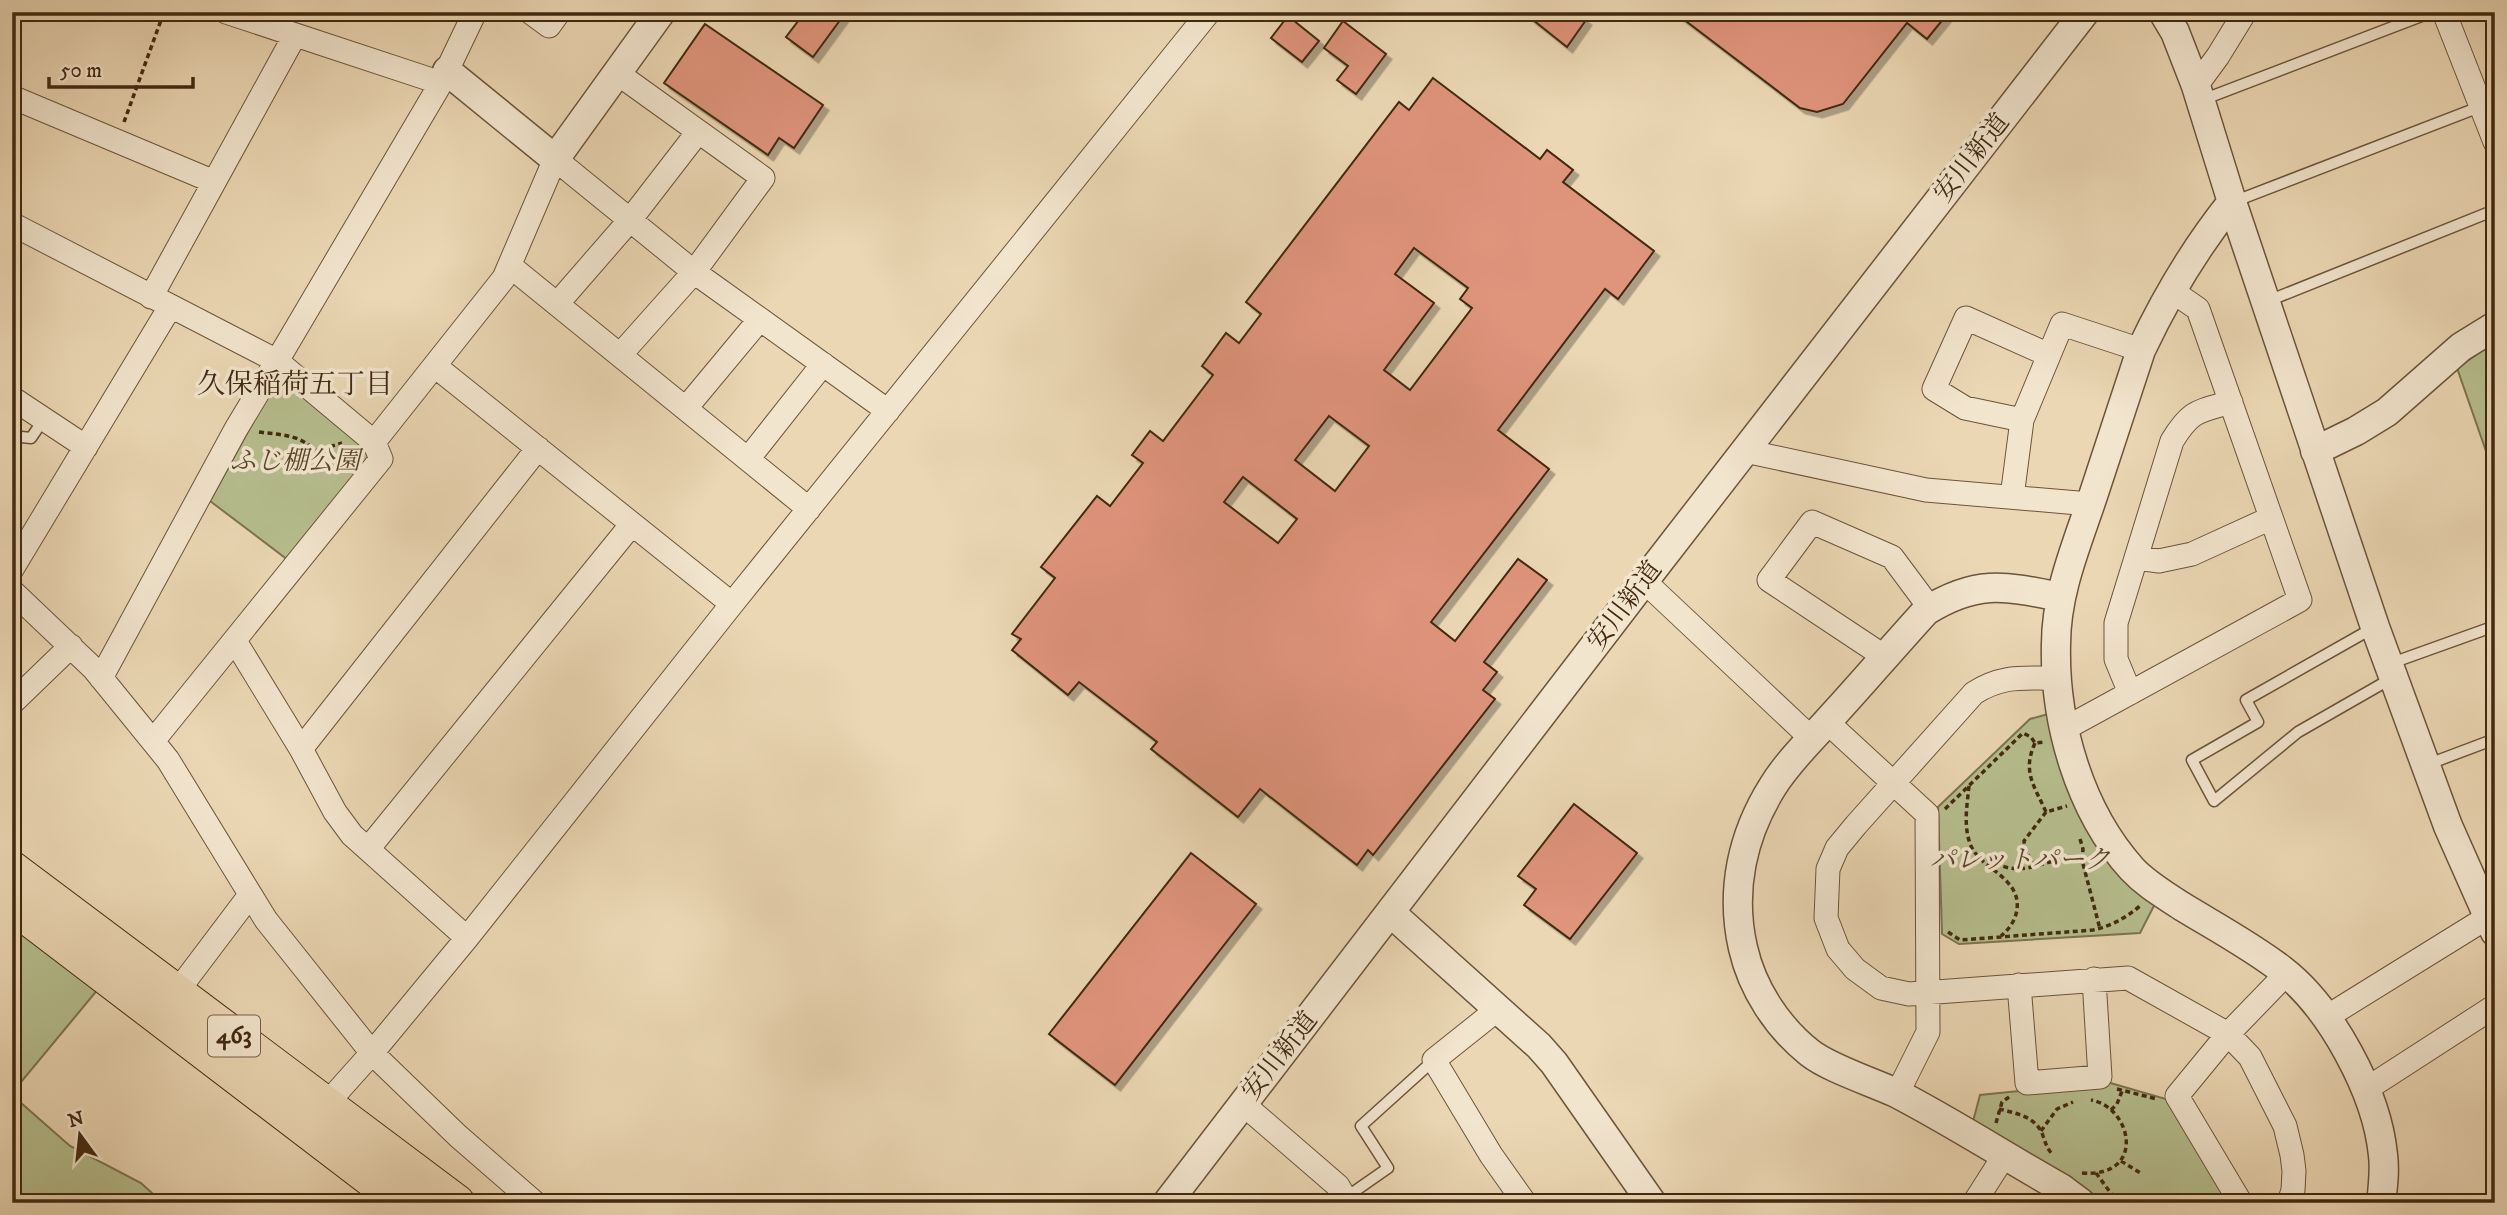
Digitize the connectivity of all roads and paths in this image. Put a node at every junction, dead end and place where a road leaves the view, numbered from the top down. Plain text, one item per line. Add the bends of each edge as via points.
1 (164, 12) edge
2 (226, 12) edge
3 (474, 12) edge
4 (530, 12) edge
5 (559, 12) edge
6 (661, 12) edge
7 (1209, 12) edge
8 (2085, 12) edge
9 (2163, 12) edge
10 (2245, 12) edge
11 (2432, 12) edge
12 (2444, 12) edge
13 (295, 35) junction
14 (617, 73) junction
15 (444, 77) junction
16 (2198, 93) junction
17 (12, 97) edge
18 (2488, 104) edge
19 (698, 132) junction
20 (117, 141) junction
21 (2495, 142) edge
22 (555, 159) junction
23 (212, 181) junction
24 (2232, 202) junction
25 (2495, 210) edge
26 (630, 220) junction
27 (12, 224) edge
28 (510, 266) junction
29 (694, 272) junction
30 (2172, 291) junction
31 (161, 302) junction
32 (2265, 302) junction
33 (557, 304) junction
34 (760, 319) junction
35 (2495, 326) edge
36 (2141, 350) junction
37 (620, 355) junction
38 (2049, 355) junction
39 (277, 361) junction
40 (822, 364) junction
41 (435, 366) junction
42 (12, 398) edge
43 (2231, 402) junction
44 (686, 408) junction
45 (888, 411) junction
46 (44, 419) junction
47 (2022, 420) junction
48 (236, 429) junction
49 (12, 436) edge
50 (371, 440) junction
51 (86, 447) junction
52 (538, 448) junction
53 (1745, 451) junction
54 (2315, 451) junction
55 (748, 459) junction
56 (2012, 497) junction
57 (2090, 504) junction
58 (809, 509) junction
59 (2272, 518) junction
60 (632, 524) junction
61 (2136, 558) junction
62 (12, 569) edge
63 (1644, 581) junction
64 (12, 591) edge
65 (2060, 597) junction
66 (732, 604) junction
67 (1930, 608) junction
68 (2495, 626) edge
69 (2375, 627) junction
70 (235, 641) junction
71 (71, 646) junction
72 (1885, 657) junction
73 (2391, 671) junction
74 (101, 678) junction
75 (2058, 678) junction
76 (2130, 693) junction
77 (12, 703) edge
78 (1819, 731) junction
79 (2067, 734) junction
80 (2495, 739) edge
81 (153, 741) junction
82 (2035, 743) junction
83 (301, 749) junction
84 (2426, 765) junction
85 (1895, 782) junction
86 (1969, 786) junction
87 (2074, 805) junction
88 (1945, 809) dead end
89 (2046, 812) junction
90 (2078, 832) dead end
91 (368, 849) junction
92 (1978, 855) junction
93 (2082, 860) junction
94 (2036, 866) junction
95 (12, 870) edge
96 (2154, 888) junction
97 (250, 895) junction
98 (12, 904) edge
99 (1391, 913) junction
100 (2491, 924) edge
101 (2100, 929) junction
102 (1947, 931) dead end
103 (1999, 937) junction
104 (467, 938) junction
105 (2287, 973) junction
106 (2094, 979) junction
107 (2019, 985) junction
108 (176, 993) junction
109 (1927, 993) junction
110 (2495, 1006) edge
111 (1497, 1009) junction
112 (2325, 1018) junction
113 (2228, 1034) junction
114 (372, 1053) junction
115 (1434, 1060) junction
116 (2111, 1088) dead end
117 (2365, 1090) junction
118 (2122, 1091) junction
119 (1897, 1094) junction
120 (2017, 1094) dead end
121 (2083, 1100) dead end
122 (2162, 1100) dead end
123 (2076, 1101) dead end
124 (1243, 1104) junction
125 (1999, 1109) junction
126 (2111, 1110) junction
127 (318, 1119) junction
128 (2041, 1130) junction
129 (2002, 1154) junction
130 (2121, 1161) junction
131 (2096, 1173) junction
132 (2142, 1174) dead end
133 (2070, 1186) edge
134 (1345, 1201) edge
135 (1521, 1201) edge
136 (404, 1203) edge
137 (456, 1203) edge
138 (535, 1203) edge
139 (1167, 1203) edge
140 (1652, 1203) edge
141 (1974, 1203) edge
142 (2118, 1203) edge
143 (2242, 1203) edge
144 (2289, 1203) edge
145 (2381, 1203) edge

1 - 20 path
2 - 13 street
3 - 15 street
4 - 5 street via 549,26
6 - 14 street
7 - 45 street
8 - 53 street, 安川新道
9 - 16 street
10 - 16 street
11 - 16 lane
12 - 18 street
13 - 15 street
13 - 23 street
14 - 19 street
14 - 22 street
15 - 22 street
15 - 39 street
16 - 24 street
17 - 20 street
18 - 21 street
18 - 24 lane
19 - 26 street
19 - 29 street via 763,178
20 - 23 street
22 - 26 street
22 - 28 street
23 - 31 street
24 - 30 street via 2204,237
24 - 32 street
25 - 32 lane
26 - 29 street
26 - 33 street
27 - 31 street
28 - 33 street
28 - 41 street
29 - 34 street
29 - 37 street
30 - 36 street
30 - 43 street via 2198,309
31 - 39 street
31 - 51 street
32 - 54 street
33 - 37 street
34 - 40 street
34 - 44 street
35 - 54 street via 2461,347 2387,412
36 - 38 street via 2062,324
36 - 57 street
37 - 44 street
38 - 47 street
38 - 47 street via 1966,318 1934,388 1965,408
39 - 48 street
39 - 50 street
40 - 45 street
40 - 55 street
41 - 50 street
41 - 52 street
42 - 46 street
43 - 59 street
43 - 61 street via 2185,419 2172,441
44 - 55 street
45 - 58 street
46 - 49 lane via 31,438
46 - 51 street
47 - 56 street
48 - 50 path via 302,439 315,451
48 - 74 street
50 - 70 street via 381,459
51 - 62 street
52 - 60 street
52 - 83 street
53 - 56 street via 1926,490
53 - 63 street, 安川新道
54 - 69 street
55 - 58 street
56 - 57 street
57 - 65 street
58 - 66 street
59 - 61 street via 2192,554 2160,561
59 - 76 street via 2300,600
60 - 66 street
60 - 91 street
61 - 76 street via 2116,623 2116,659
63 - 78 street
63 - 99 street, 安川新道
64 - 71 street
65 - 67 street via 1991,586 1944,599
65 - 75 street
66 - 104 street
67 - 72 street
67 - 72 street via 1892,557 1812,522 1769,580
68 - 73 lane
69 - 73 street
69 - 73 lane via 2246,699 2258,722 2192,760 2214,801 2298,732
70 - 81 street
70 - 83 street
71 - 74 street
71 - 77 street
72 - 78 street
73 - 84 street
74 - 81 street
75 - 79 street
75 - 85 street via 1991,682 1974,693
76 - 79 street
78 - 85 street
78 - 119 street via 1774,784 1752,824 1738,878 1746,962 1771,1011 1812,1055
79 - 82 path
79 - 87 street
80 - 84 lane
81 - 97 street
82 - 86 path via 2024,733
82 - 89 path via 2028,768
83 - 91 street via 335,812
84 - 100 street
85 - 109 street via 1927,814
85 - 109 street via 1837,848 1828,869 1826,918 1838,949 1855,969 1881,988
86 - 88 path
86 - 92 path via 1966,823
87 - 89 path
87 - 96 street
89 - 94 path via 2024,841
90 - 93 path
91 - 104 street
92 - 94 path via 2005,869
92 - 103 path via 2010,885 2016,897 2015,922
93 - 94 path via 2064,858
93 - 101 path
95 - 108 highway, 463
96 - 101 path via 2129,916
96 - 105 street
97 - 108 street
97 - 114 street
98 - 127 highway, 463
99 - 111 street
99 - 124 street, 安川新道
100 - 112 street
101 - 103 path
102 - 103 path via 1960,940
104 - 114 street
105 - 112 street
105 - 113 street
106 - 107 street
106 - 107 street via 2100,1076 2027,1083
106 - 113 street via 2128,978
107 - 109 street
108 - 127 highway, 463
109 - 119 street via 1928,1032
110 - 117 street
111 - 115 street
111 - 140 street via 1554,1063
112 - 117 street
113 - 143 street via 2177,1096
113 - 144 street via 2250,1057 2285,1126 2294,1171
114 - 127 street
114 - 138 street
115 - 134 lane via 1361,1126 1388,1168
115 - 135 street
116 - 118 path
117 - 145 street via 2383,1156
118 - 122 path
118 - 126 path
119 - 129 street
120 - 125 path via 2007,1097
121 - 126 path via 2094,1100
123 - 128 path via 2057,1109
124 - 134 street via 1326,1175
124 - 139 street, 安川新道
125 - 128 path via 2023,1116
125 - 129 path via 1996,1121
126 - 130 path via 2127,1143
127 - 136 highway, 463
127 - 137 highway, 463
128 - 133 path via 2046,1148
129 - 133 street
129 - 141 street
130 - 131 path
130 - 132 path
131 - 133 path via 2077,1172
131 - 142 path

